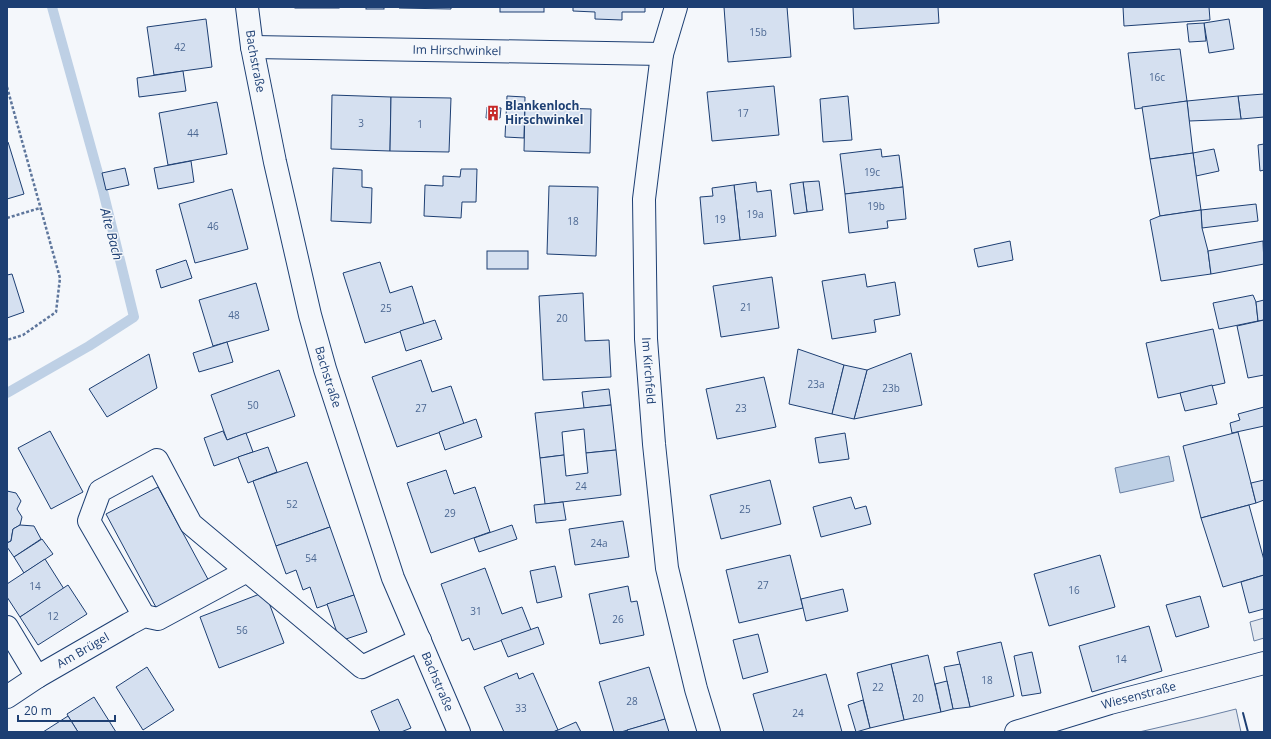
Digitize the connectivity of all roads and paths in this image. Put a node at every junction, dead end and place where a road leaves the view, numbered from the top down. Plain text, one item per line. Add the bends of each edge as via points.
1 (248, 7) edge
2 (676, 7) edge
3 (252, 47) junction
4 (662, 54) junction
5 (7, 87) edge
6 (40, 208) junction
7 (7, 218) edge
8 (7, 340) edge
9 (247, 571) junction
10 (136, 620) junction
11 (7, 627) edge
12 (420, 640) junction
13 (1264, 663) edge
14 (37, 677) junction
15 (7, 697) edge
16 (459, 732) edge
17 (709, 732) edge
18 (1016, 732) edge

1 - 3 street, Bachstraße
2 - 4 street, Im Kirchfeld
3 - 4 street, Im Hirschwinkel
3 - 12 street, Bachstraße via 274,162 325,369 393,578
4 - 17 street, Im Kirchfeld via 644,199 646,339 667,568
5 - 6 path
6 - 7 path
6 - 8 path via 60,278 56,312 24,336
9 - 10 street via 158,619
9 - 10 street via 191,524 157,460 100,492 89,522
9 - 12 street via 362,667
10 - 14 street, Am Brügel
11 - 14 street
12 - 16 street, Bachstraße
13 - 18 street, Wiesenstraße via 1110,703
14 - 15 street, Am Brügel

